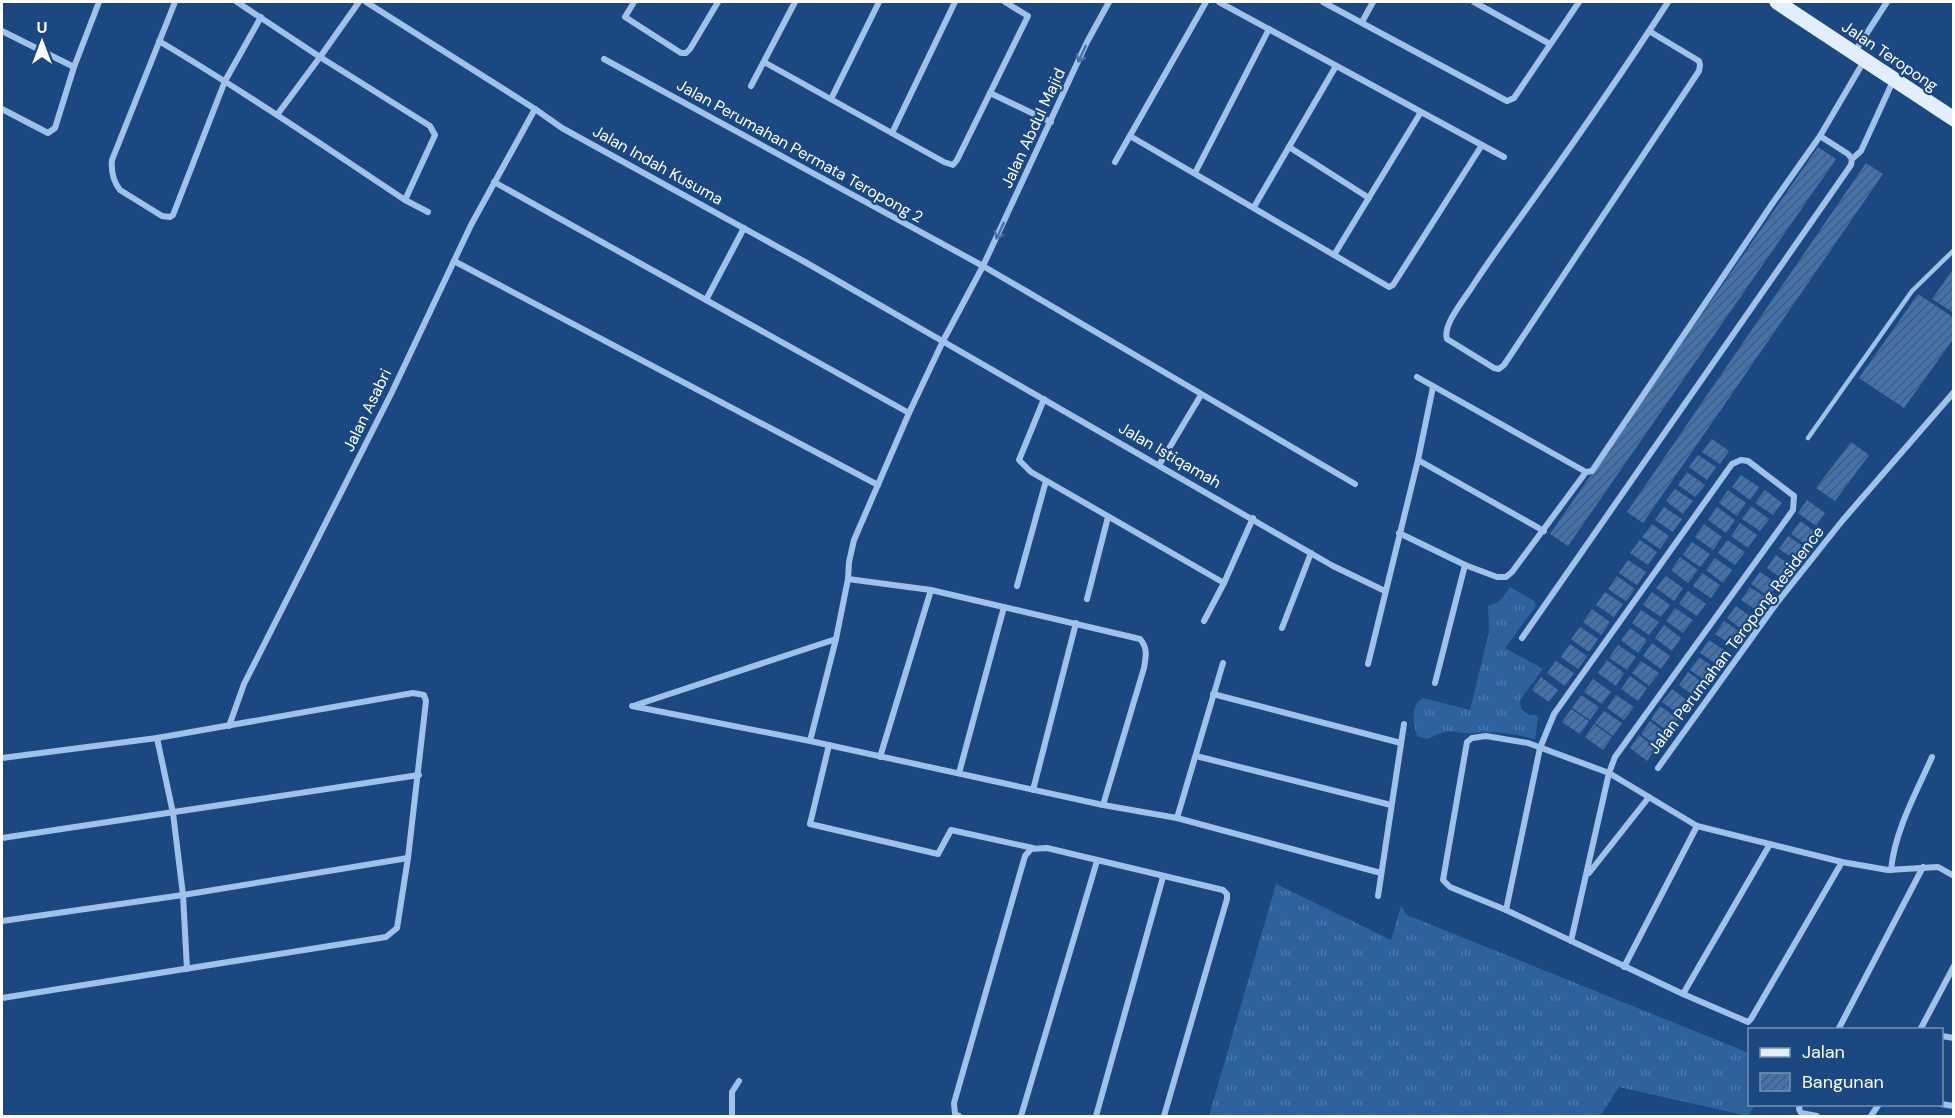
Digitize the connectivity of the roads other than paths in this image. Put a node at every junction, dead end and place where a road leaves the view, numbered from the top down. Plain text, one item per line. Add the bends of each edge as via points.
1 (99, 2) edge
2 (175, 2) edge
3 (237, 2) edge
4 (359, 2) edge
5 (366, 2) edge
6 (634, 2) edge
7 (718, 2) edge
8 (795, 2) edge
9 (879, 2) edge
10 (955, 2) edge
11 (1005, 2) edge
12 (1108, 2) edge
13 (1206, 2) edge
14 (1219, 2) edge
15 (1323, 2) edge
16 (1373, 2) edge
17 (1474, 2) edge
18 (1579, 2) edge
19 (1668, 2) edge
20 (1778, 2) edge
21 (1887, 2) edge
22 (261, 17) junction
23 (1362, 22) junction
24 (1269, 29) junction
25 (2, 31) edge
26 (1649, 31) junction
27 (159, 41) junction
28 (1550, 44) junction
29 (320, 57) junction
30 (1859, 57) junction
31 (604, 59) dead end
32 (764, 62) junction
33 (1336, 66) junction
34 (74, 67) junction
35 (225, 81) junction
36 (1894, 81) junction
37 (751, 86) dead end
38 (990, 93) junction
39 (831, 99) junction
40 (535, 108) junction
41 (2, 109) edge
42 (1421, 112) junction
43 (277, 116) junction
44 (1953, 119) edge
45 (1050, 122) junction
46 (892, 133) junction
47 (1130, 136) junction
48 (1820, 136) junction
49 (1482, 145) junction
50 (1289, 147) junction
51 (1504, 157) dead end
52 (1852, 159) junction
53 (1116, 162) dead end
54 (1195, 173) junction
55 (495, 182) junction
56 (1369, 198) junction
57 (405, 200) junction
58 (1254, 207) junction
59 (428, 212) dead end
60 (744, 228) junction
61 (1953, 250) edge
62 (1334, 255) junction
63 (454, 261) junction
64 (983, 266) junction
65 (706, 300) junction
66 (943, 341) junction
67 (1416, 377) dead end
68 (1433, 387) junction
69 (1953, 392) edge
70 (1201, 395) junction
71 (1044, 399) junction
72 (909, 413) junction
73 (1808, 438) dead end
74 (1418, 460) junction
75 (1159, 465) junction
76 (1586, 472) junction
77 (1046, 481) junction
78 (1355, 484) dead end
79 (878, 485) junction
80 (1108, 517) junction
81 (1253, 518) junction
82 (1544, 531) junction
83 (1399, 533) junction
84 (1311, 553) junction
85 (1465, 565) junction
86 (848, 579) junction
87 (1224, 583) junction
88 (1017, 586) dead end
89 (931, 590) junction
90 (1385, 591) junction
91 (1087, 599) dead end
92 (1004, 607) junction
93 (1204, 621) dead end
94 (1076, 623) junction
95 (1282, 628) dead end
96 (1522, 638) dead end
97 (836, 639) junction
98 (1223, 663) dead end
99 (1368, 664) dead end
100 (1435, 682) dead end
101 (1214, 694) junction
102 (1404, 724) dead end
103 (229, 726) junction
104 (157, 738) junction
105 (810, 741) junction
106 (1401, 743) junction
107 (829, 745) junction
108 (1540, 748) junction
109 (1196, 756) junction
110 (880, 757) junction
111 (1932, 757) dead end
112 (2, 759) edge
113 (1658, 768) dead end
114 (959, 773) junction
115 (1609, 773) junction
116 (419, 775) junction
117 (1033, 790) junction
118 (1649, 797) junction
119 (1103, 805) junction
120 (1391, 806) junction
121 (173, 813) junction
122 (1177, 818) junction
123 (1697, 826) junction
124 (2, 838) edge
125 (1770, 844) junction
126 (1035, 848) junction
127 (408, 858) junction
128 (1096, 861) junction
129 (1842, 862) junction
130 (1923, 867) junction
131 (1892, 870) junction
132 (1381, 873) junction
133 (1587, 876) junction
134 (1953, 876) edge
135 (1163, 877) junction
136 (183, 895) junction
137 (1377, 896) dead end
138 (1506, 910) junction
139 (2, 921) edge
140 (1571, 941) junction
141 (1953, 966) edge
142 (1624, 967) junction
143 (187, 969) junction
144 (1683, 994) junction
145 (2, 998) edge
146 (1839, 1028) edge
147 (1921, 1028) edge
148 (739, 1081) dead end
149 (1800, 1106) edge
150 (732, 1116) edge
151 (959, 1116) edge
152 (1021, 1116) edge
153 (1096, 1116) edge
154 (1164, 1116) edge
155 (1817, 1116) edge

1 - 34 street
2 - 27 street
3 - 22 street
4 - 29 street
5 - 40 street, Jalan Indah Kusuma
6 - 7 street via 625,17 681,53 690,49
8 - 32 street
9 - 39 street
10 - 46 street
11 - 38 street via 1028,16
12 -> 45 street, Jalan Abdul Majid
13 - 47 street
14 - 24 street
15 - 23 street
16 - 23 street
17 - 28 street
18 - 28 street
19 - 26 street
20 - 30 main road, Jalan Teropong
21 - 30 street
22 - 29 street
22 - 35 street
23 - 28 street via 1508,100 1514,98
24 - 33 street
24 - 54 street
25 - 34 street
26 - 26 street via 1448,324 1448,339 1494,368 1504,365 1699,71 1699,61
27 - 35 street
27 - 35 street via 111,171 120,190 162,216 173,215
29 - 43 street
29 - 57 street via 434,131 433,142
30 - 36 main road, Jalan Teropong
30 - 48 street
31 - 64 street, Jalan Perumahan Permata Teropong 2
32 - 37 street
32 - 39 street
33 - 42 street
33 - 50 street
34 - 41 street via 52,132
35 - 43 street
36 - 44 main road, Jalan Teropong
36 - 52 street via 1861,151
38 - 45 street
38 - 46 street via 953,165
39 - 46 street
40 - 55 street, Jalan Asabri
40 - 60 street, Jalan Indah Kusuma via 562,128
42 - 49 street
42 - 56 street
43 - 57 street
45 -> 64 street, Jalan Abdul Majid
47 - 53 street
47 - 54 street
48 - 52 street
48 - 76 street via 1592,471
49 - 51 street
49 - 62 street via 1393,285 1385,286
50 - 56 street
50 - 58 street
52 - 96 street
54 - 58 street
55 - 63 street, Jalan Asabri
55 - 65 street
56 - 62 street
57 - 59 street
58 - 62 street
60 - 65 street
60 - 66 street, Jalan Indah Kusuma
61 - 73 lane via 1912,291
63 - 79 street
63 - 103 street, Jalan Asabri via 244,684
64 - 66 street, Jalan Abdul Majid
64 - 70 street, Jalan Perumahan Permata Teropong 2
65 - 72 street
66 - 71 street, Jalan Istiqamah
66 - 72 street, Jalan Abdul Majid
67 - 68 street
68 - 74 street
68 - 76 street
69 - 113 street, Jalan Perumahan Teropong Residence via 1776,604
70 - 75 street
70 - 78 street, Jalan Perumahan Permata Teropong 2
71 - 75 street, Jalan Istiqamah
71 - 77 street via 1019,460
72 - 79 street, Jalan Abdul Majid
74 - 82 street
74 - 83 street
75 - 81 street, Jalan Istiqamah
76 - 82 street
77 - 80 street
77 - 88 street
79 - 86 street, Jalan Abdul Majid via 854,540
80 - 87 street
80 - 91 street
81 - 84 street, Jalan Istiqamah
81 - 87 street
82 - 85 street via 1506,577
83 - 85 street
83 - 90 street
84 - 90 street, Jalan Istiqamah
84 - 95 street
85 - 100 street
86 - 89 street
86 - 97 street, Jalan Abdul Majid
87 - 93 street
89 - 92 street
89 - 110 street
90 - 99 street
92 - 94 street
92 - 114 street
94 - 117 street
94 - 119 street via 1140,639 1147,654
97 - 105 street, Jalan Abdul Majid
97 - 105 street via 632,706
98 - 101 street
101 - 106 street
101 - 109 street
102 - 106 street
103 - 104 street
103 - 116 street via 419,693 426,701
104 - 112 street
104 - 121 street
105 - 107 street
106 - 120 street
107 - 110 street
107 - 126 street via 810,824 938,854 951,830
108 - 115 street
108 - 115 street via 1554,714 1732,464 1748,461 1794,496 1793,510 1615,757
108 - 138 street
108 - 138 street via 1486,736 1467,742 1443,880 1450,887
109 - 120 street
109 - 122 street
110 - 114 street
111 - 131 street via 1903,822
114 - 117 street
115 - 118 street
115 - 133 street
116 - 121 street
116 - 127 street
117 - 119 street
118 - 123 street
118 - 133 street
119 - 122 street
120 - 132 street
121 - 124 street
121 - 136 street
122 - 132 street
123 - 125 street
123 - 142 street
125 - 129 street
125 - 144 street
126 - 128 street
126 - 151 street via 1024,856 954,1103 955,1114
127 - 136 street
127 - 143 street via 397,928 386,937
128 - 135 street
128 - 152 street
129 - 131 street
129 - 144 street via 1749,1021
130 - 131 street
130 - 134 street via 1938,867
130 - 146 street
132 - 137 street
133 - 140 street
135 - 153 street
135 - 154 street via 1227,894
136 - 139 street
136 - 143 street
138 - 140 street
140 - 142 street
141 - 147 street
142 - 144 street
143 - 145 street
148 - 150 street via 732,1092
149 - 155 street via 1802,1113

